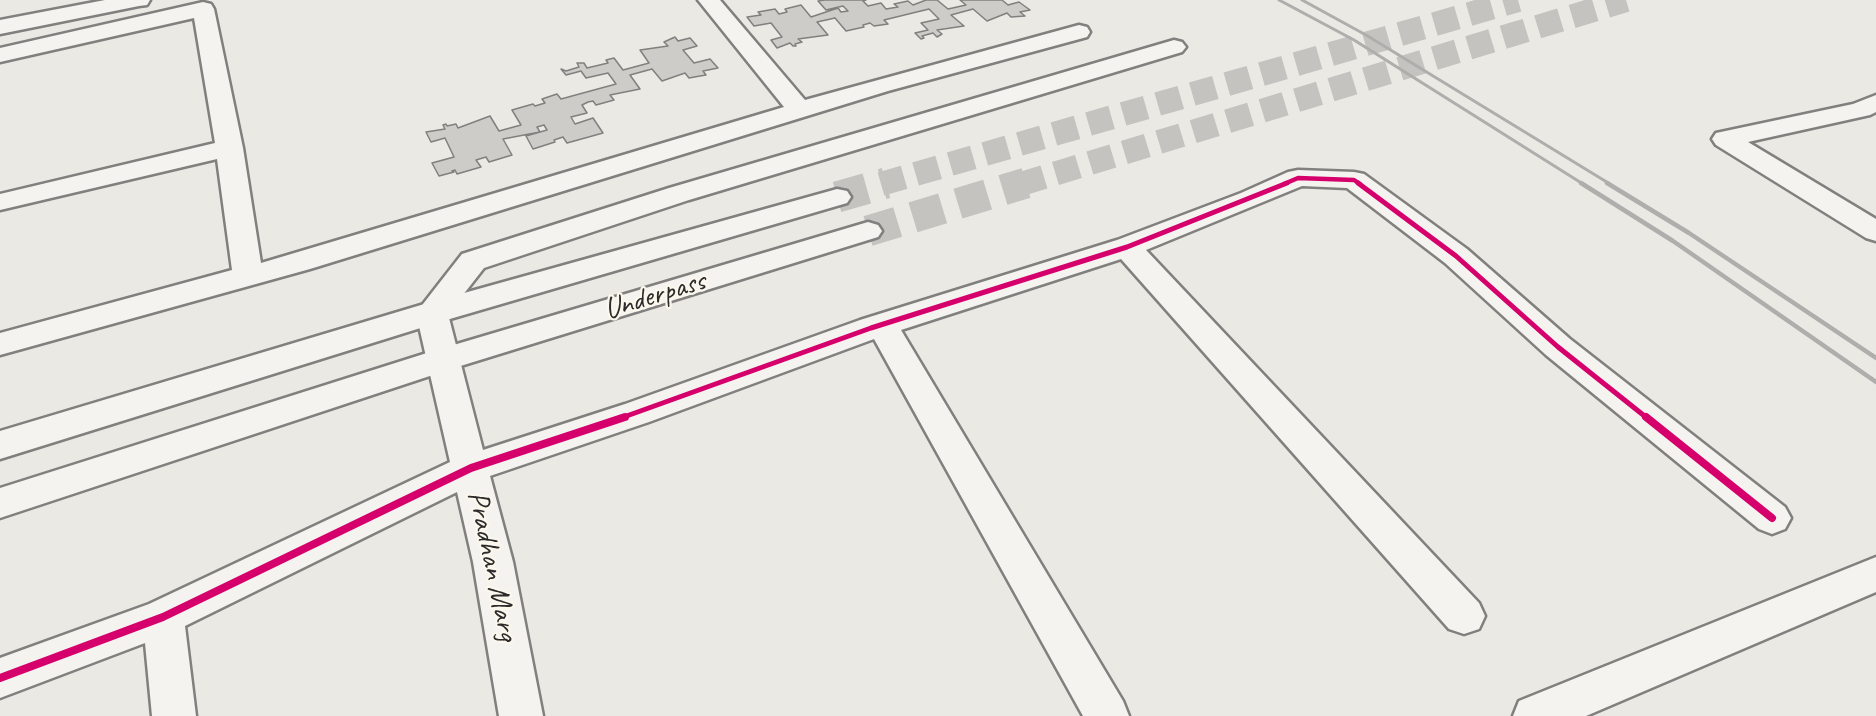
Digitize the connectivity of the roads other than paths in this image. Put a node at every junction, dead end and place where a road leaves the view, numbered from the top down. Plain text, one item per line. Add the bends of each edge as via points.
1 (139, 0) edge
2 (709, 0) edge
3 (0, 27) edge
4 (1079, 32) dead end
5 (1174, 47) dead end
6 (0, 55) edge
7 (1876, 102) edge
8 (800, 110) junction
9 (230, 148) junction
10 (654, 154) junction
11 (679, 194) junction
12 (837, 197) tunnel mouth
13 (0, 202) edge
14 (868, 231) tunnel mouth
15 (1876, 232) edge
16 (1127, 247) junction
17 (248, 276) junction
18 (432, 313) junction
19 (882, 325) junction
20 (0, 344) edge
21 (442, 360) junction
22 (0, 445) edge
23 (471, 468) junction
24 (0, 503) edge
25 (1772, 518) dead end
26 (1876, 574) edge
27 (1464, 616) dead end
28 (163, 617) junction
29 (0, 678) edge
30 (174, 716) edge
31 (521, 716) edge
32 (1107, 716) edge
33 (1535, 716) edge

1 - 3 street
2 - 8 street
4 - 8 street
5 - 11 street
6 - 9 street via 203,9
7 - 15 street via 1861,110 1725,139
8 - 10 street
9 - 13 street
9 - 17 street
10 - 11 street
10 - 17 street
11 - 18 street via 473,261
12 - 18 street, Underpass
14 - 21 street, Underpass
16 - 19 street
16 - 25 street via 1298,178 1354,180 1456,256 1558,347
16 - 27 street
17 - 20 street
18 - 21 street, Pradhan Marg
18 - 22 street, Underpass
19 - 23 street
19 - 32 street
21 - 23 street, Pradhan Marg
21 - 24 street, Underpass
23 - 28 street
23 - 31 street, Pradhan Marg
26 - 33 street
28 - 29 street
28 - 30 street

